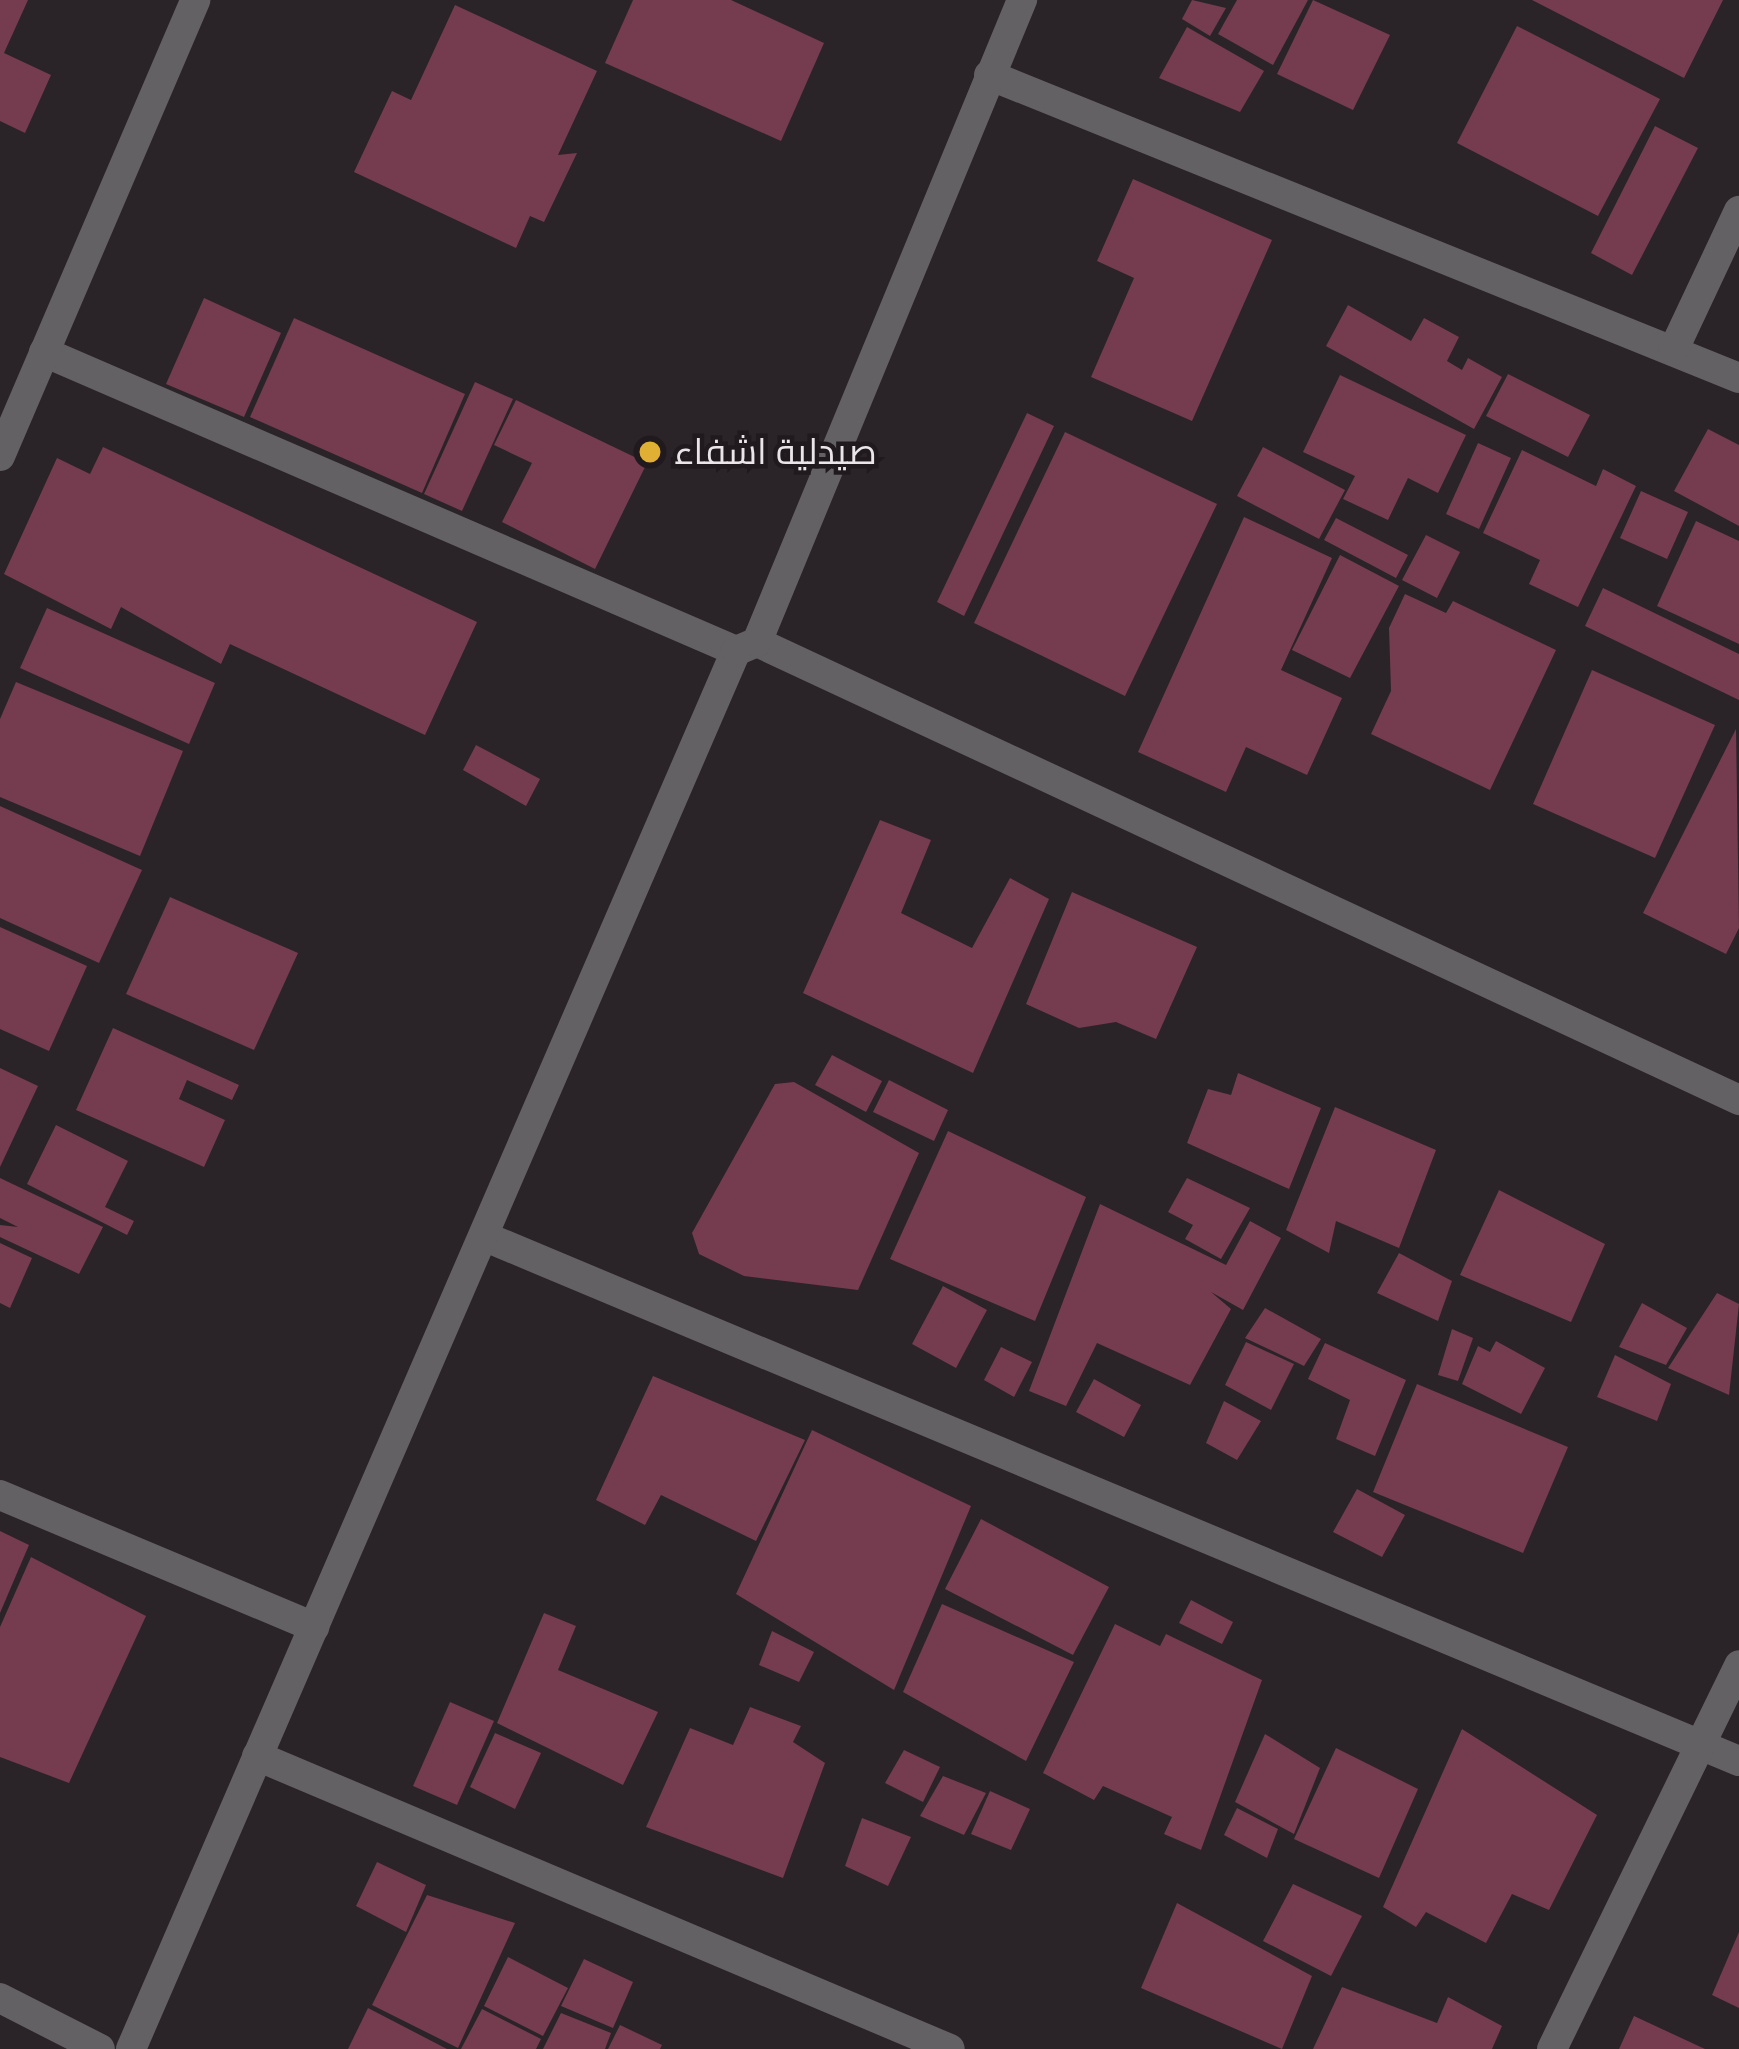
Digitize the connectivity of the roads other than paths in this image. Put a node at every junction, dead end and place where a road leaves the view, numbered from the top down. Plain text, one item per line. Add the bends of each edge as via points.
1 (195, 0) edge
2 (1022, 0) edge
3 (989, 75) junction
4 (1739, 211) edge
5 (1673, 351) junction
6 (44, 352) junction
7 (1739, 378) edge
8 (1, 453) edge
9 (746, 646) junction
10 (1739, 1100) edge
11 (488, 1238) junction
12 (0, 1495) edge
13 (314, 1628) junction
14 (1739, 1665) edge
15 (1699, 1743) junction
16 (257, 1756) junction
17 (1739, 1761) edge
18 (0, 1998) edge
19 (100, 2049) edge
20 (131, 2049) edge
21 (950, 2049) edge
22 (1552, 2049) edge

1 - 6 street
2 - 3 street
3 - 5 street
3 - 9 street
4 - 5 street
5 - 7 street
6 - 8 street
6 - 9 street
9 - 10 street
9 - 11 street
11 - 13 street
11 - 15 street
12 - 13 street
13 - 16 street
14 - 15 street
15 - 17 street
15 - 22 street
16 - 20 street
16 - 21 street
18 - 19 street

